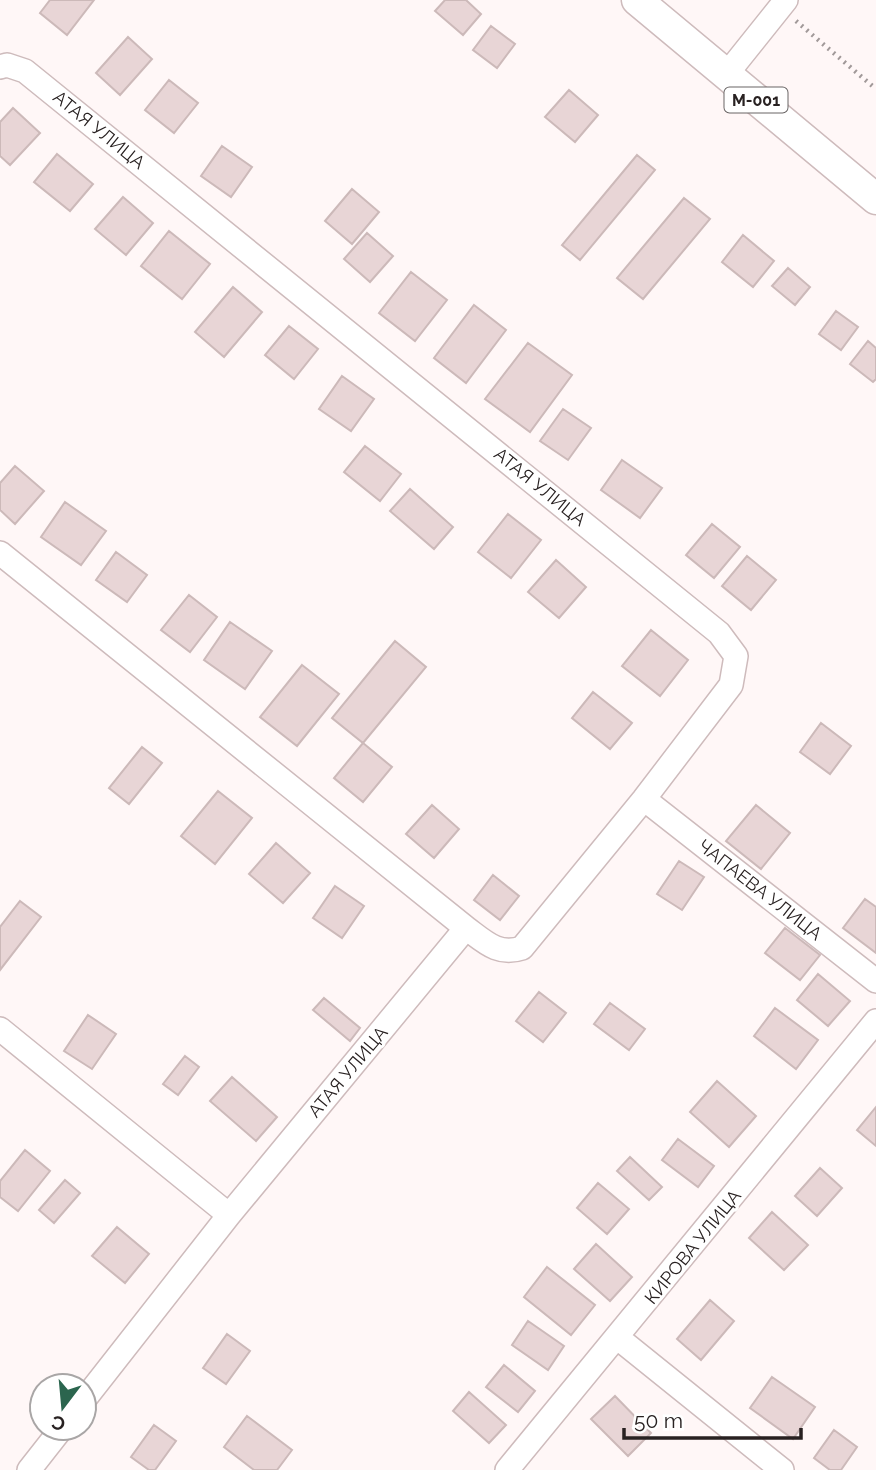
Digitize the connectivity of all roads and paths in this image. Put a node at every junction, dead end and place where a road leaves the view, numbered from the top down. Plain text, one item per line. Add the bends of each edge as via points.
1 (637, 0) edge
2 (783, 4) edge
3 (0, 67) edge
4 (726, 75) junction
5 (876, 89) edge
6 (876, 199) edge
7 (0, 552) edge
8 (644, 799) junction
9 (466, 928) junction
10 (876, 981) edge
11 (876, 1021) edge
12 (0, 1029) edge
13 (229, 1215) junction
14 (618, 1338) junction
15 (98, 1382) edge
16 (51, 1442) edge
17 (29, 1470) edge
18 (507, 1470) edge
19 (782, 1470) edge

1 - 4 main road, М-001
2 - 4 street
2 - 5 path
3 - 8 street, АТАЯ УЛИЦА via 25,71 719,633 736,656 731,685
4 - 6 main road, М-001
7 - 9 street, АТАЯ УЛИЦА
8 - 9 street, АТАЯ УЛИЦА via 522,948 510,952 495,949
8 - 10 street, ЧАПАЕВА УЛИЦА
9 - 13 street, АТАЯ УЛИЦА
11 - 14 street, КИРОВА УЛИЦА
12 - 13 street
13 - 15 street, АТАЯ УЛИЦА
14 - 18 street, КИРОВА УЛИЦА
14 - 19 street
16 - 17 street

